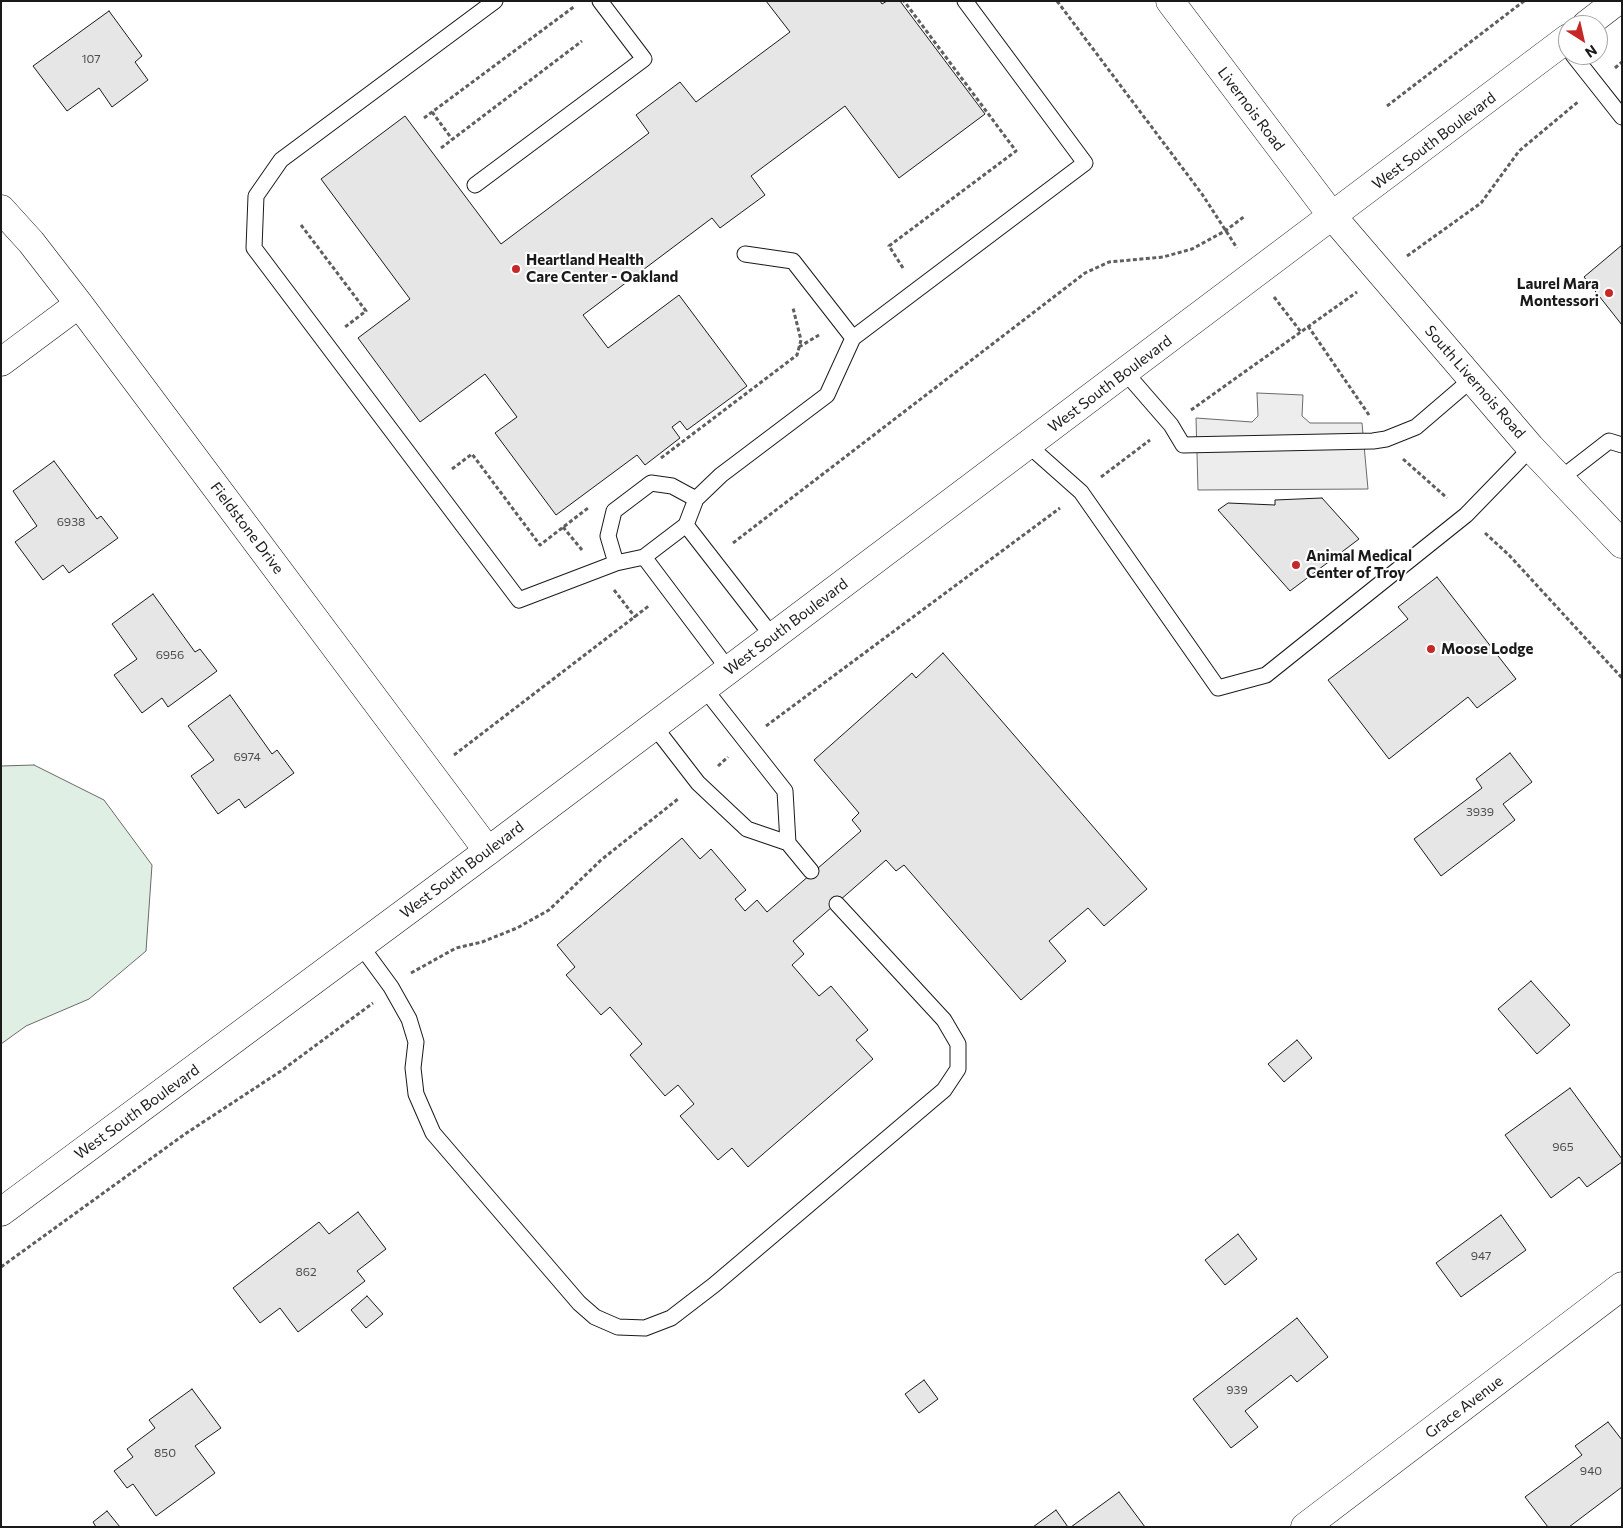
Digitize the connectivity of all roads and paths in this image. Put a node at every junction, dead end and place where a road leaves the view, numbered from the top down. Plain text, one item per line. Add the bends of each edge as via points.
1 (496, 1) edge
2 (600, 1) edge
3 (904, 1) edge
4 (965, 1) edge
5 (1057, 1) edge
6 (1170, 1) edge
7 (1524, 1) edge
8 (1617, 1) edge
9 (577, 4) dead end
10 (1599, 15) edge
11 (582, 41) dead end
12 (1558, 53) edge
13 (1622, 62) edge
14 (1581, 65) edge
15 (1596, 86) junction
16 (1387, 106) dead end
17 (432, 112) junction
18 (1622, 117) edge
19 (424, 118) dead end
20 (452, 139) junction
21 (441, 148) dead end
22 (475, 185) dead end
23 (1, 209) edge
24 (1245, 216) dead end
25 (1333, 218) junction
26 (301, 225) dead end
27 (1225, 230) junction
28 (745, 254) dead end
29 (902, 272) dead end
30 (1257, 274) junction
31 (1381, 274) junction
32 (79, 304) junction
33 (793, 308) dead end
34 (1308, 326) junction
35 (342, 329) dead end
36 (1301, 332) junction
37 (821, 333) dead end
38 (854, 338) junction
39 (799, 347) junction
40 (1, 362) edge
41 (1126, 372) junction
42 (1472, 379) junction
43 (1371, 418) dead end
44 (1171, 425) junction
45 (1028, 445) junction
46 (1622, 445) edge
47 (1531, 448) junction
48 (1400, 456) dead end
49 (659, 459) dead end
50 (444, 463) dead end
51 (1560, 479) junction
52 (1081, 492) junction
53 (696, 499) junction
54 (594, 504) dead end
55 (1466, 515) junction
56 (686, 525) junction
57 (563, 527) junction
58 (1622, 544) edge
59 (585, 555) dead end
60 (644, 557) junction
61 (712, 559) junction
62 (616, 563) junction
63 (610, 585) dead end
64 (670, 590) junction
65 (635, 617) junction
66 (773, 637) junction
67 (729, 670) junction
68 (1622, 678) edge
69 (704, 688) junction
70 (654, 726) junction
71 (761, 731) dead end
72 (449, 760) dead end
73 (681, 796) dead end
74 (788, 843) junction
75 (488, 851) junction
76 (811, 871) dead end
77 (837, 904) dead end
78 (361, 946) junction
79 (413, 971) dead end
80 (372, 1004) dead end
81 (1, 1212) edge
82 (1, 1267) edge
83 (1622, 1286) edge
84 (1305, 1527) edge

1 - 62 lane via 282,160 256,196 254,248 519,600
2 - 22 lane via 644,59
3 - 29 path via 1016,151 889,246 901,261
4 - 38 lane via 1085,163
5 - 27 path via 1202,194
6 - 25 street, Livernois Road
7 - 16 path
8 - 10 street
9 - 17 path
11 - 20 path
12 - 25 street, West South Boulevard
13 - 15 path
14 - 15 lane
15 - 18 lane
15 - 31 path via 1518,152 1481,203
17 - 19 path
17 - 20 path
20 - 21 path
23 - 32 street, Fieldstone Drive
24 - 27 path
25 - 30 street, West South Boulevard
25 - 31 street, South Livernois Road
26 - 35 path via 366,311
27 - 30 path
27 - 61 path via 1192,249 1163,257 1109,262 1085,273
28 - 38 lane via 793,262
30 - 36 path
30 - 41 street, West South Boulevard
31 - 34 path
31 - 42 street, South Livernois Road
32 - 40 street
32 - 75 street, Fieldstone Drive
33 - 39 path via 800,334
34 - 36 path
34 - 43 path
36 - 44 path
37 - 39 path
38 - 53 lane via 827,395 721,475
39 - 49 path via 792,360
41 - 44 lane
41 - 45 street, West South Boulevard
42 - 44 lane via 1416,427 1374,441 1183,445
42 - 47 street, South Livernois Road
44 - 52 path
45 - 52 lane
45 - 66 street, West South Boulevard
46 - 51 lane via 1609,441
47 - 51 street, South Livernois Road
47 - 55 lane
48 - 55 path
50 - 57 path via 450,471 472,454 540,545
51 - 58 street, South Livernois Road
52 - 55 lane via 1218,688 1266,675
52 - 71 path
53 - 56 lane
53 - 62 lane via 672,486 651,483 614,511 608,536
54 - 57 path
55 - 68 path via 1509,555
56 - 60 lane
56 - 61 lane
57 - 59 path
60 - 62 lane
60 - 64 lane
61 - 66 lane
63 - 65 path
64 - 65 path
64 - 67 lane
65 - 72 path
66 - 67 street, West South Boulevard
67 - 69 street, West South Boulevard
69 - 70 street, West South Boulevard
69 - 74 lane via 785,792
70 - 74 lane via 698,783 747,829
70 - 75 street, West South Boulevard
73 - 79 path via 601,860 549,910 517,928 456,948
74 - 76 lane
75 - 78 street, West South Boulevard
77 - 78 lane via 944,1020 958,1044 958,1069 944,1090 714,1285 671,1318 645,1328 618,1326 595,1317 579,1303 433,1133 416,1094 413,1068 416,1042 410,1019
78 - 81 street, West South Boulevard
80 - 82 path
83 - 84 street, Grace Avenue

